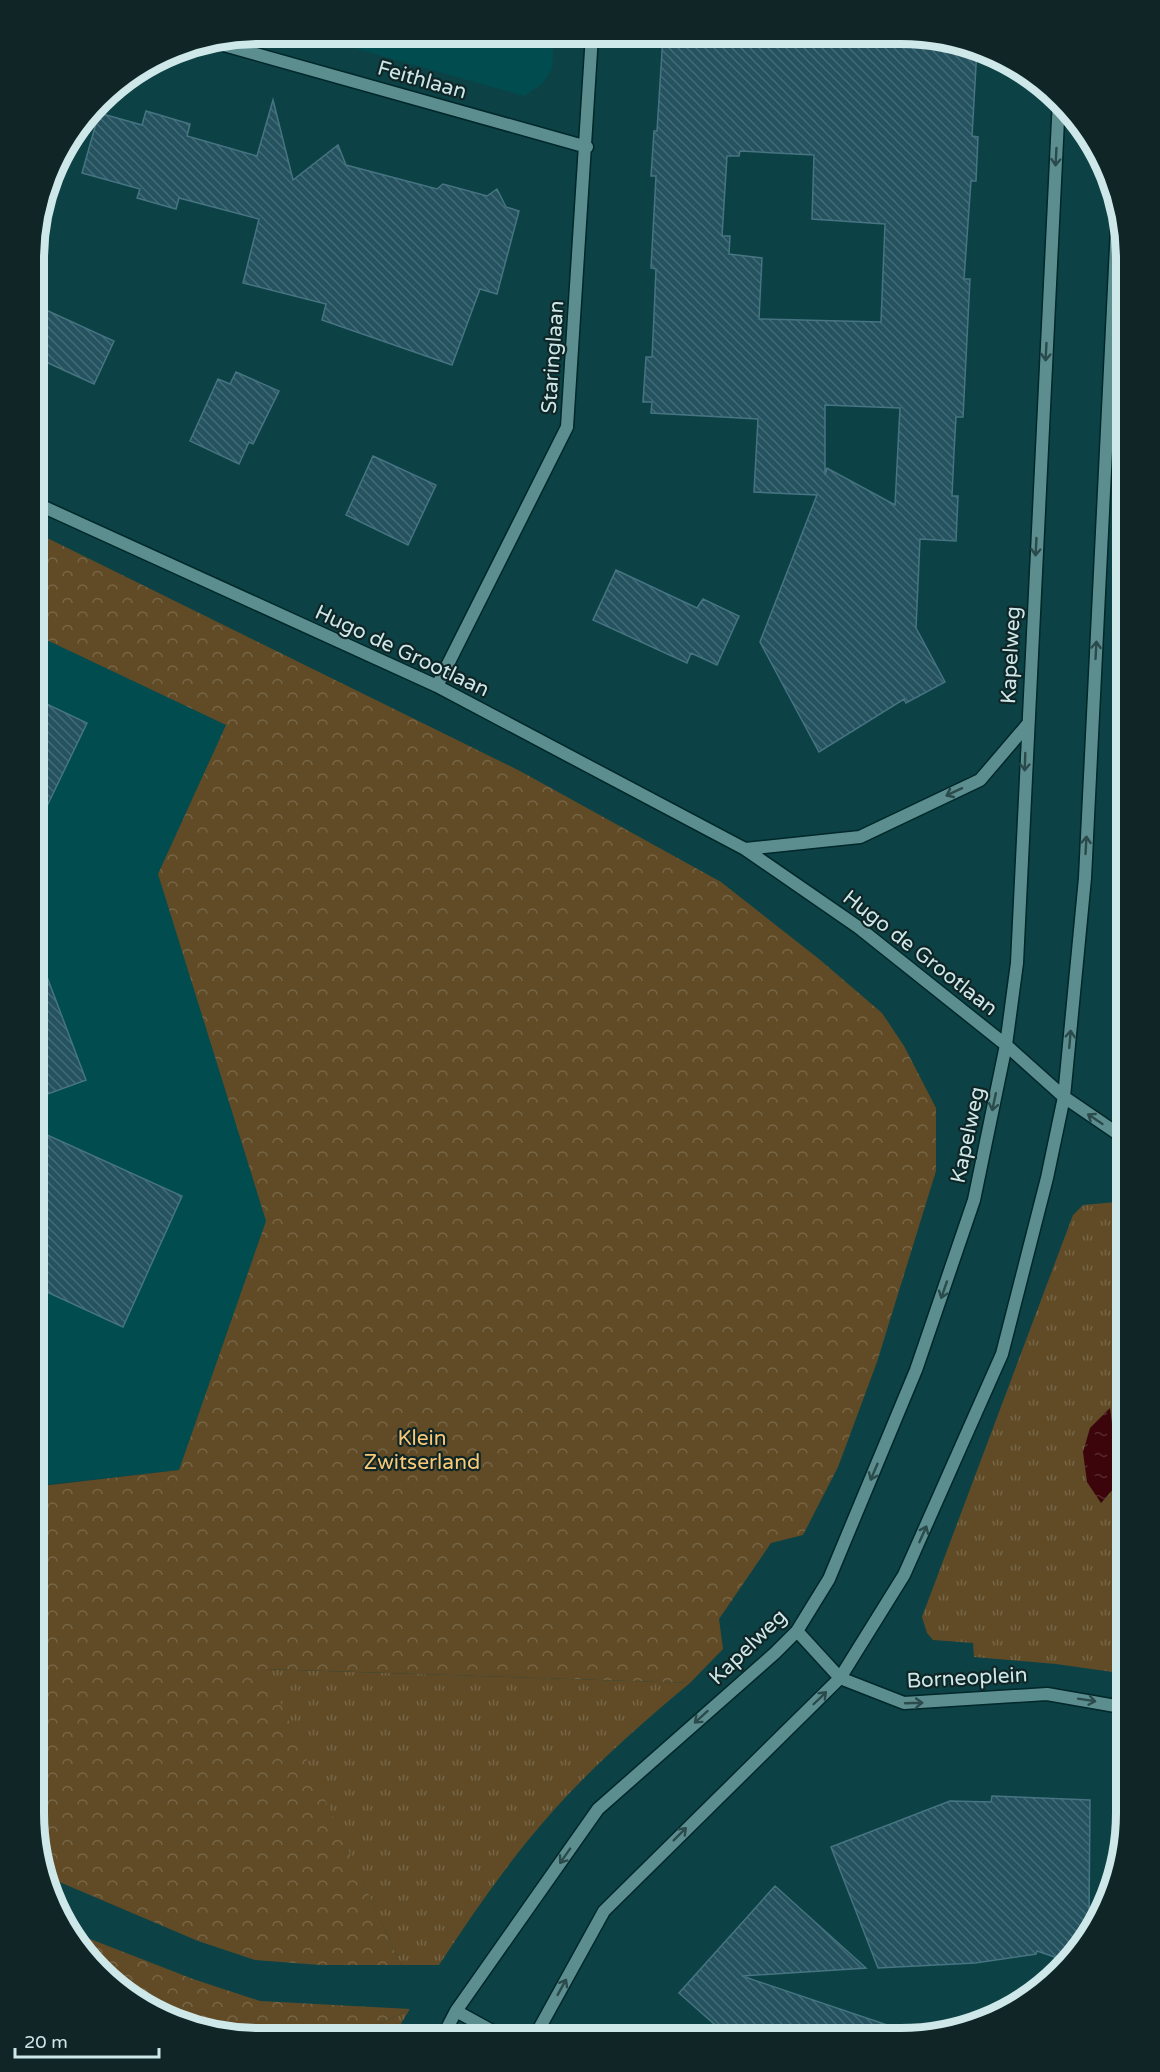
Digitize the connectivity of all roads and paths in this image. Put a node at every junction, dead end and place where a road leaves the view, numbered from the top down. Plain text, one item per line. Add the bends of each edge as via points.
1 (592, 44) edge
2 (226, 46) edge
3 (1058, 111) edge
4 (587, 147) junction
5 (1116, 246) edge
6 (44, 508) edge
7 (436, 686) junction
8 (1027, 725) junction
9 (745, 849) junction
10 (1006, 1045) junction
11 (1064, 1097) junction
12 (1116, 1132) edge
13 (797, 1631) junction
14 (840, 1678) junction
15 (1116, 1706) edge
16 (456, 2011) junction
17 (447, 2028) edge
18 (487, 2028) edge
19 (540, 2028) edge

1 - 4 street, Staringlaan
2 - 4 street, Feithlaan
3 -> 8 street, Kapelweg
4 - 7 street, Staringlaan via 567,427
11 -> 5 street via 1084,878
6 - 7 street, Hugo de Grootlaan
7 - 9 street, Hugo de Grootlaan
8 -> 9 street via 980,780 860,837
8 -> 10 street, Kapelweg via 1017,963
9 - 10 street, Hugo de Grootlaan via 858,927
10 - 11 street, Hugo de Grootlaan
10 -> 13 street, Kapelweg via 974,1200 916,1370 829,1579
12 -> 11 street
14 -> 11 street via 904,1575 1002,1354
13 - 14 street, Borneoplein
13 -> 16 street, Kapelweg via 598,1809
14 -> 15 street, Borneoplein via 904,1703 1047,1694
19 -> 14 street via 604,1911
16 - 17 street, Kapelweg
16 - 18 street

